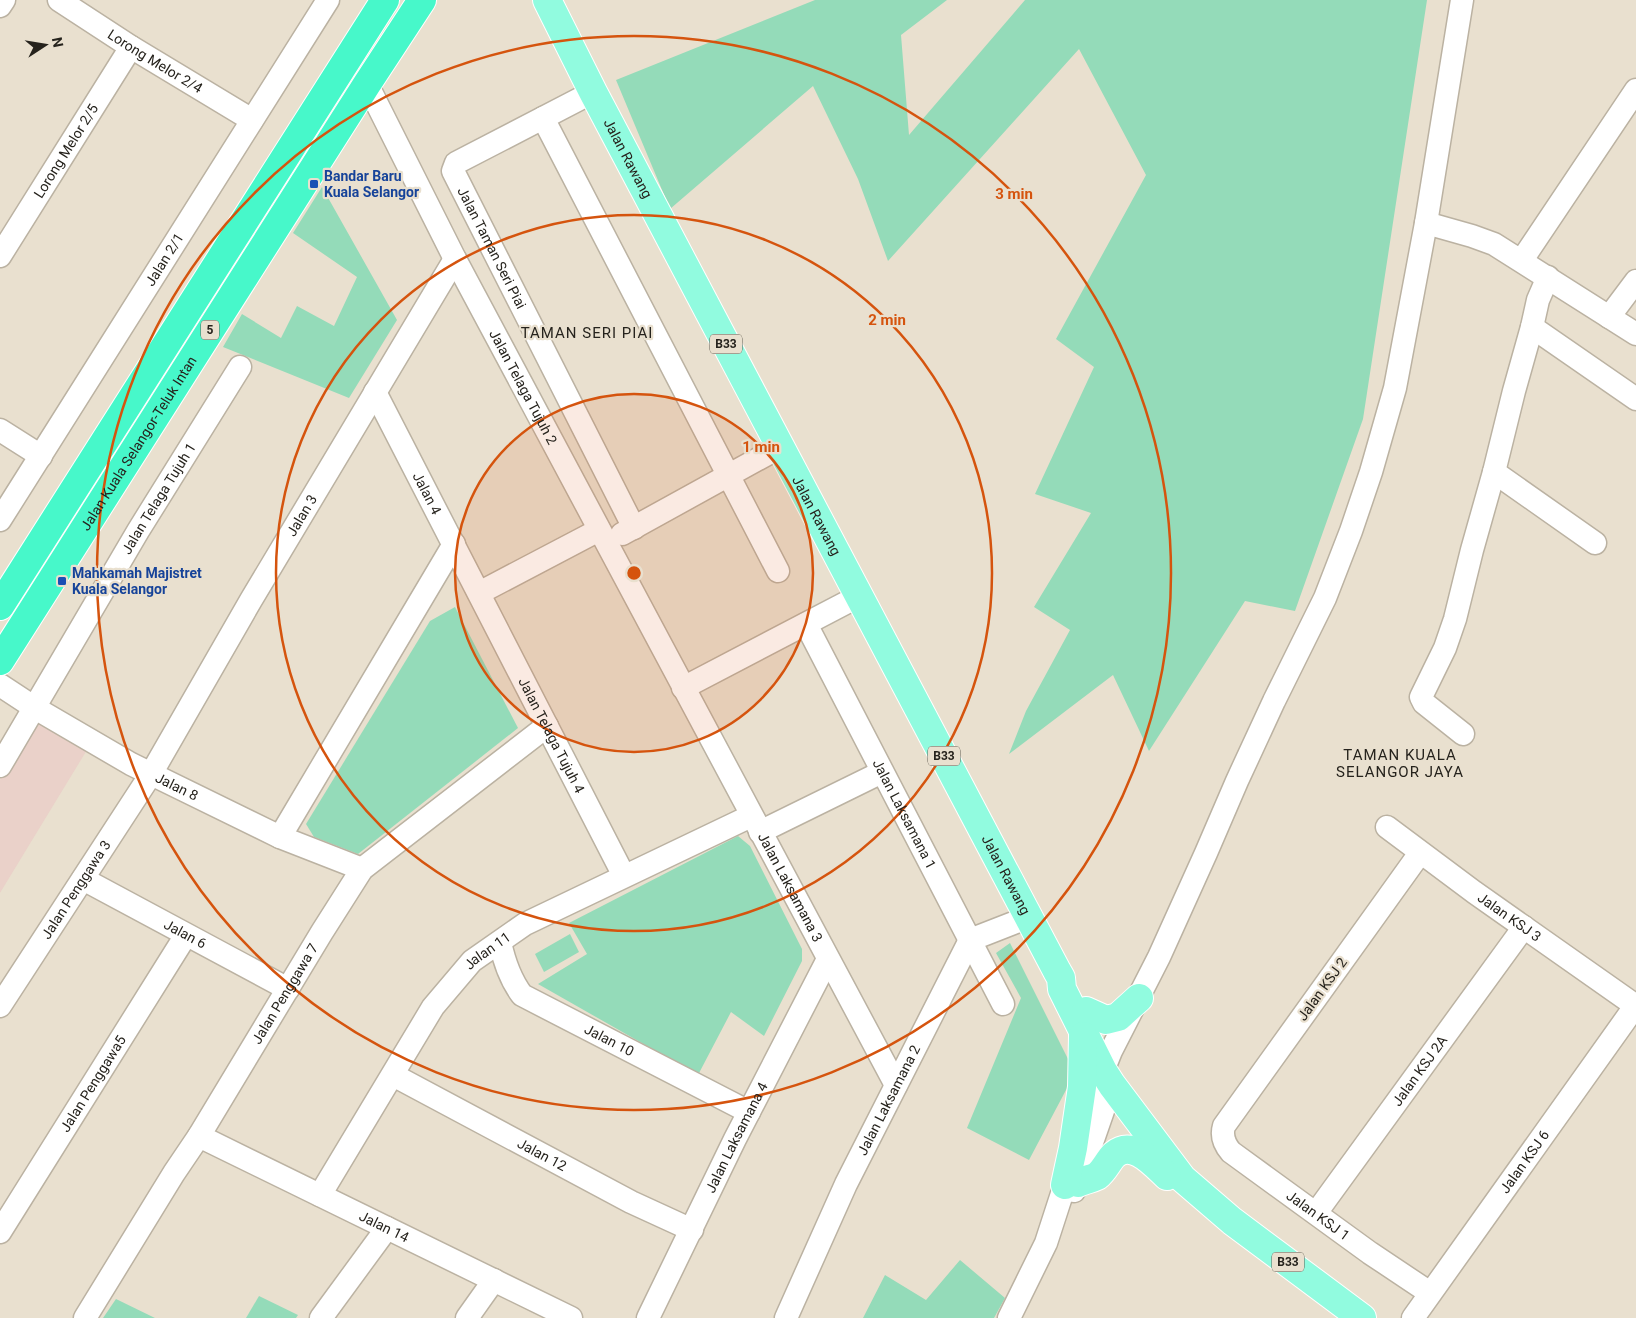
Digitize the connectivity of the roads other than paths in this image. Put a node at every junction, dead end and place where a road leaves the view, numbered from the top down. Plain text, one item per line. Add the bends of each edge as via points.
1 (4, 0) edge
2 (59, 0) edge
3 (422, 0) edge
4 (547, 0) edge
5 (1462, 0) edge
6 (322, 2) edge
7 (383, 3) edge
8 (0, 6) edge
9 (131, 47) junction
10 (367, 84) junction
11 (1636, 90) edge
12 (593, 92) junction
13 (543, 118) junction
14 (252, 120) junction
15 (1426, 223) junction
16 (0, 256) edge
17 (455, 259) junction
18 (1522, 260) junction
19 (1548, 277) junction
20 (1636, 281) edge
21 (1609, 317) junction
22 (1532, 327) junction
23 (1636, 334) edge
24 (240, 367) dead end
25 (375, 392) junction
26 (1636, 398) edge
27 (0, 430) edge
28 (780, 446) junction
29 (40, 456) junction
30 (1494, 472) junction
31 (728, 475) junction
32 (0, 520) edge
33 (634, 528) junction
34 (602, 536) junction
35 (1595, 543) dead end
36 (454, 544) junction
37 (778, 571) dead end
38 (479, 594) junction
39 (859, 596) junction
40 (0, 606) edge
41 (806, 624) junction
42 (0, 661) edge
43 (0, 685) edge
44 (683, 688) junction
45 (35, 708) junction
46 (547, 726) junction
47 (1463, 734) dead end
48 (0, 766) edge
49 (882, 772) junction
50 (151, 774) junction
51 (756, 824) junction
52 (1387, 827) dead end
53 (280, 838) junction
54 (1420, 852) junction
55 (362, 869) junction
56 (624, 876) junction
57 (82, 879) junction
58 (1029, 917) junction
59 (1524, 927) junction
60 (186, 935) junction
61 (970, 940) junction
62 (500, 942) junction
63 (828, 959) junction
64 (288, 989) junction
65 (1139, 998) junction
66 (1003, 1004) dead end
67 (0, 1006) edge
68 (1636, 1006) edge
69 (1085, 1022) junction
70 (1111, 1068) junction
71 (393, 1075) junction
72 (896, 1085) junction
73 (749, 1112) junction
74 (1224, 1126) joint
75 (199, 1136) junction
76 (1072, 1184) junction
77 (320, 1195) junction
78 (1213, 1206) junction
79 (1316, 1213) junction
80 (387, 1228) junction
81 (692, 1230) junction
82 (0, 1232) edge
83 (494, 1280) junction
84 (1430, 1294) junction
85 (652, 1317) edge
86 (86, 1318) edge
87 (320, 1318) edge
88 (467, 1318) edge
89 (571, 1318) edge
90 (786, 1318) edge
91 (1009, 1318) edge
92 (1362, 1318) edge
93 (1414, 1318) edge

1 - 8 street
2 - 9 street, Lorong Melor 2/4
3 - 10 highway, Jalan Kuala Selangor-Teluk Intan / 5
4 - 12 main road, Jalan Rawang / B33
5 - 15 street
6 - 14 street, Jalan 2/1
7 - 40 highway, Jalan Kuala Selangor-Teluk Intan / 5
9 - 14 street, Lorong Melor 2/4
9 - 16 street, Lorong Melor 2/5
10 - 17 street, Jalan Telaga Tujuh 2
10 - 42 highway, Jalan Kuala Selangor-Teluk Intan / 5
11 - 18 street
12 - 13 street, Jalan Taman Seri Piai
12 - 28 main road, Jalan Rawang / B33
13 - 31 street
13 - 33 street, Jalan Taman Seri Piai via 456,163 453,171
14 - 29 street, Jalan 2/1
15 - 18 street via 1494,244
15 - 65 street via 1395,388 1352,531 1325,598 1249,754
17 - 25 street, Jalan 3
17 - 34 street, Jalan Telaga Tujuh 2
18 - 19 street
19 - 21 street
19 - 22 street via 1538,300
20 - 21 street
21 - 23 street
22 - 26 street
22 - 30 street
24 - 45 street, Jalan Telaga Tujuh 1 via 138,531
25 - 36 street, Jalan 4
25 - 50 street, Jalan 3
27 - 29 street
28 - 31 street
28 - 39 main road, Jalan Rawang / B33
29 - 32 street, Jalan 2/1
30 - 35 street
30 - 47 street via 1455,619 1421,697 1424,704
31 - 33 street
31 - 37 street
33 - 34 street
34 - 38 street
34 - 44 street, Jalan Telaga Tujuh 2
36 - 38 street, Jalan 4
36 - 53 street
38 - 46 street, Jalan Telaga Tujuh 4
39 - 41 street
39 - 58 main road, Jalan Rawang / B33
41 - 44 street
41 - 49 street, Jalan Laksamana 1
43 - 45 street, Jalan 8
44 - 51 street, Jalan Laksamana 3
45 - 48 street, Jalan Telaga Tujuh 1
45 - 50 street, Jalan 8
46 - 55 street, Jalan Penggawa 7
46 - 56 street, Jalan Telaga Tujuh 4
49 - 51 street, Jalan 11
49 - 61 street, Jalan Laksamana 1
50 - 53 street, Jalan 8
50 - 57 street, Jalan Penggawa 3
51 - 56 street, Jalan 11
51 - 63 street, Jalan Laksamana 3
52 - 54 street, Jalan KSJ 3
53 - 55 street, Jalan 8
54 - 59 street, Jalan KSJ 3
54 - 74 street, Jalan KSJ 2
55 - 64 street, Jalan Penggawa 7
56 - 62 street, Jalan 11 via 525,924
57 - 60 street, Jalan 6
57 - 67 street, Jalan Penggawa 3
58 - 61 street
58 - 69 main road, Jalan Rawang / B33 via 1060,978 1062,989
59 - 68 street, Jalan KSJ 3
59 - 79 street, Jalan KSJ 2A
60 - 64 street, Jalan 6
60 - 82 street, Jalan Penggawa5
61 - 66 street, Jalan Laksamana 1
61 - 72 street, Jalan Laksamana 2
62 - 71 street, Jalan 11 via 472,961 442,994
62 - 73 street, Jalan 10 via 509,973 522,995
63 - 72 street, Jalan Laksamana 3
63 - 73 street, Jalan Laksamana 4
64 - 75 street, Jalan Penggawa 7
65 - 69 main road via 1118,1017
65 - 70 street
68 - 84 street, Jalan KSJ 6
69 - 70 main road, Jalan Rawang / B33
69 - 76 main road
70 - 76 street
70 - 78 main road, Jalan Rawang / B33 via 1148,1111 1198,1179
71 - 77 street, Jalan 11
71 - 81 street, Jalan 12 via 631,1202
72 - 90 street, Jalan Laksamana 2 via 846,1184
73 - 81 street, Jalan Laksamana 4
74 - 79 street, Jalan KSJ 1 via 1224,1140 1231,1152
75 - 77 street, Jalan 14
75 - 86 street, Jalan Penggawa 7
76 - 78 main road via 1098,1175 1114,1155 1130,1150 1146,1158 1198,1202
76 - 91 street
77 - 80 street, Jalan 14
78 - 92 main road, Jalan Rawang / B33
79 - 84 street, Jalan KSJ 1
80 - 83 street, Jalan 14
80 - 87 street
81 - 85 street, Jalan Laksamana 4
83 - 88 street
83 - 89 street, Jalan 14
84 - 93 street, Jalan KSJ 6

